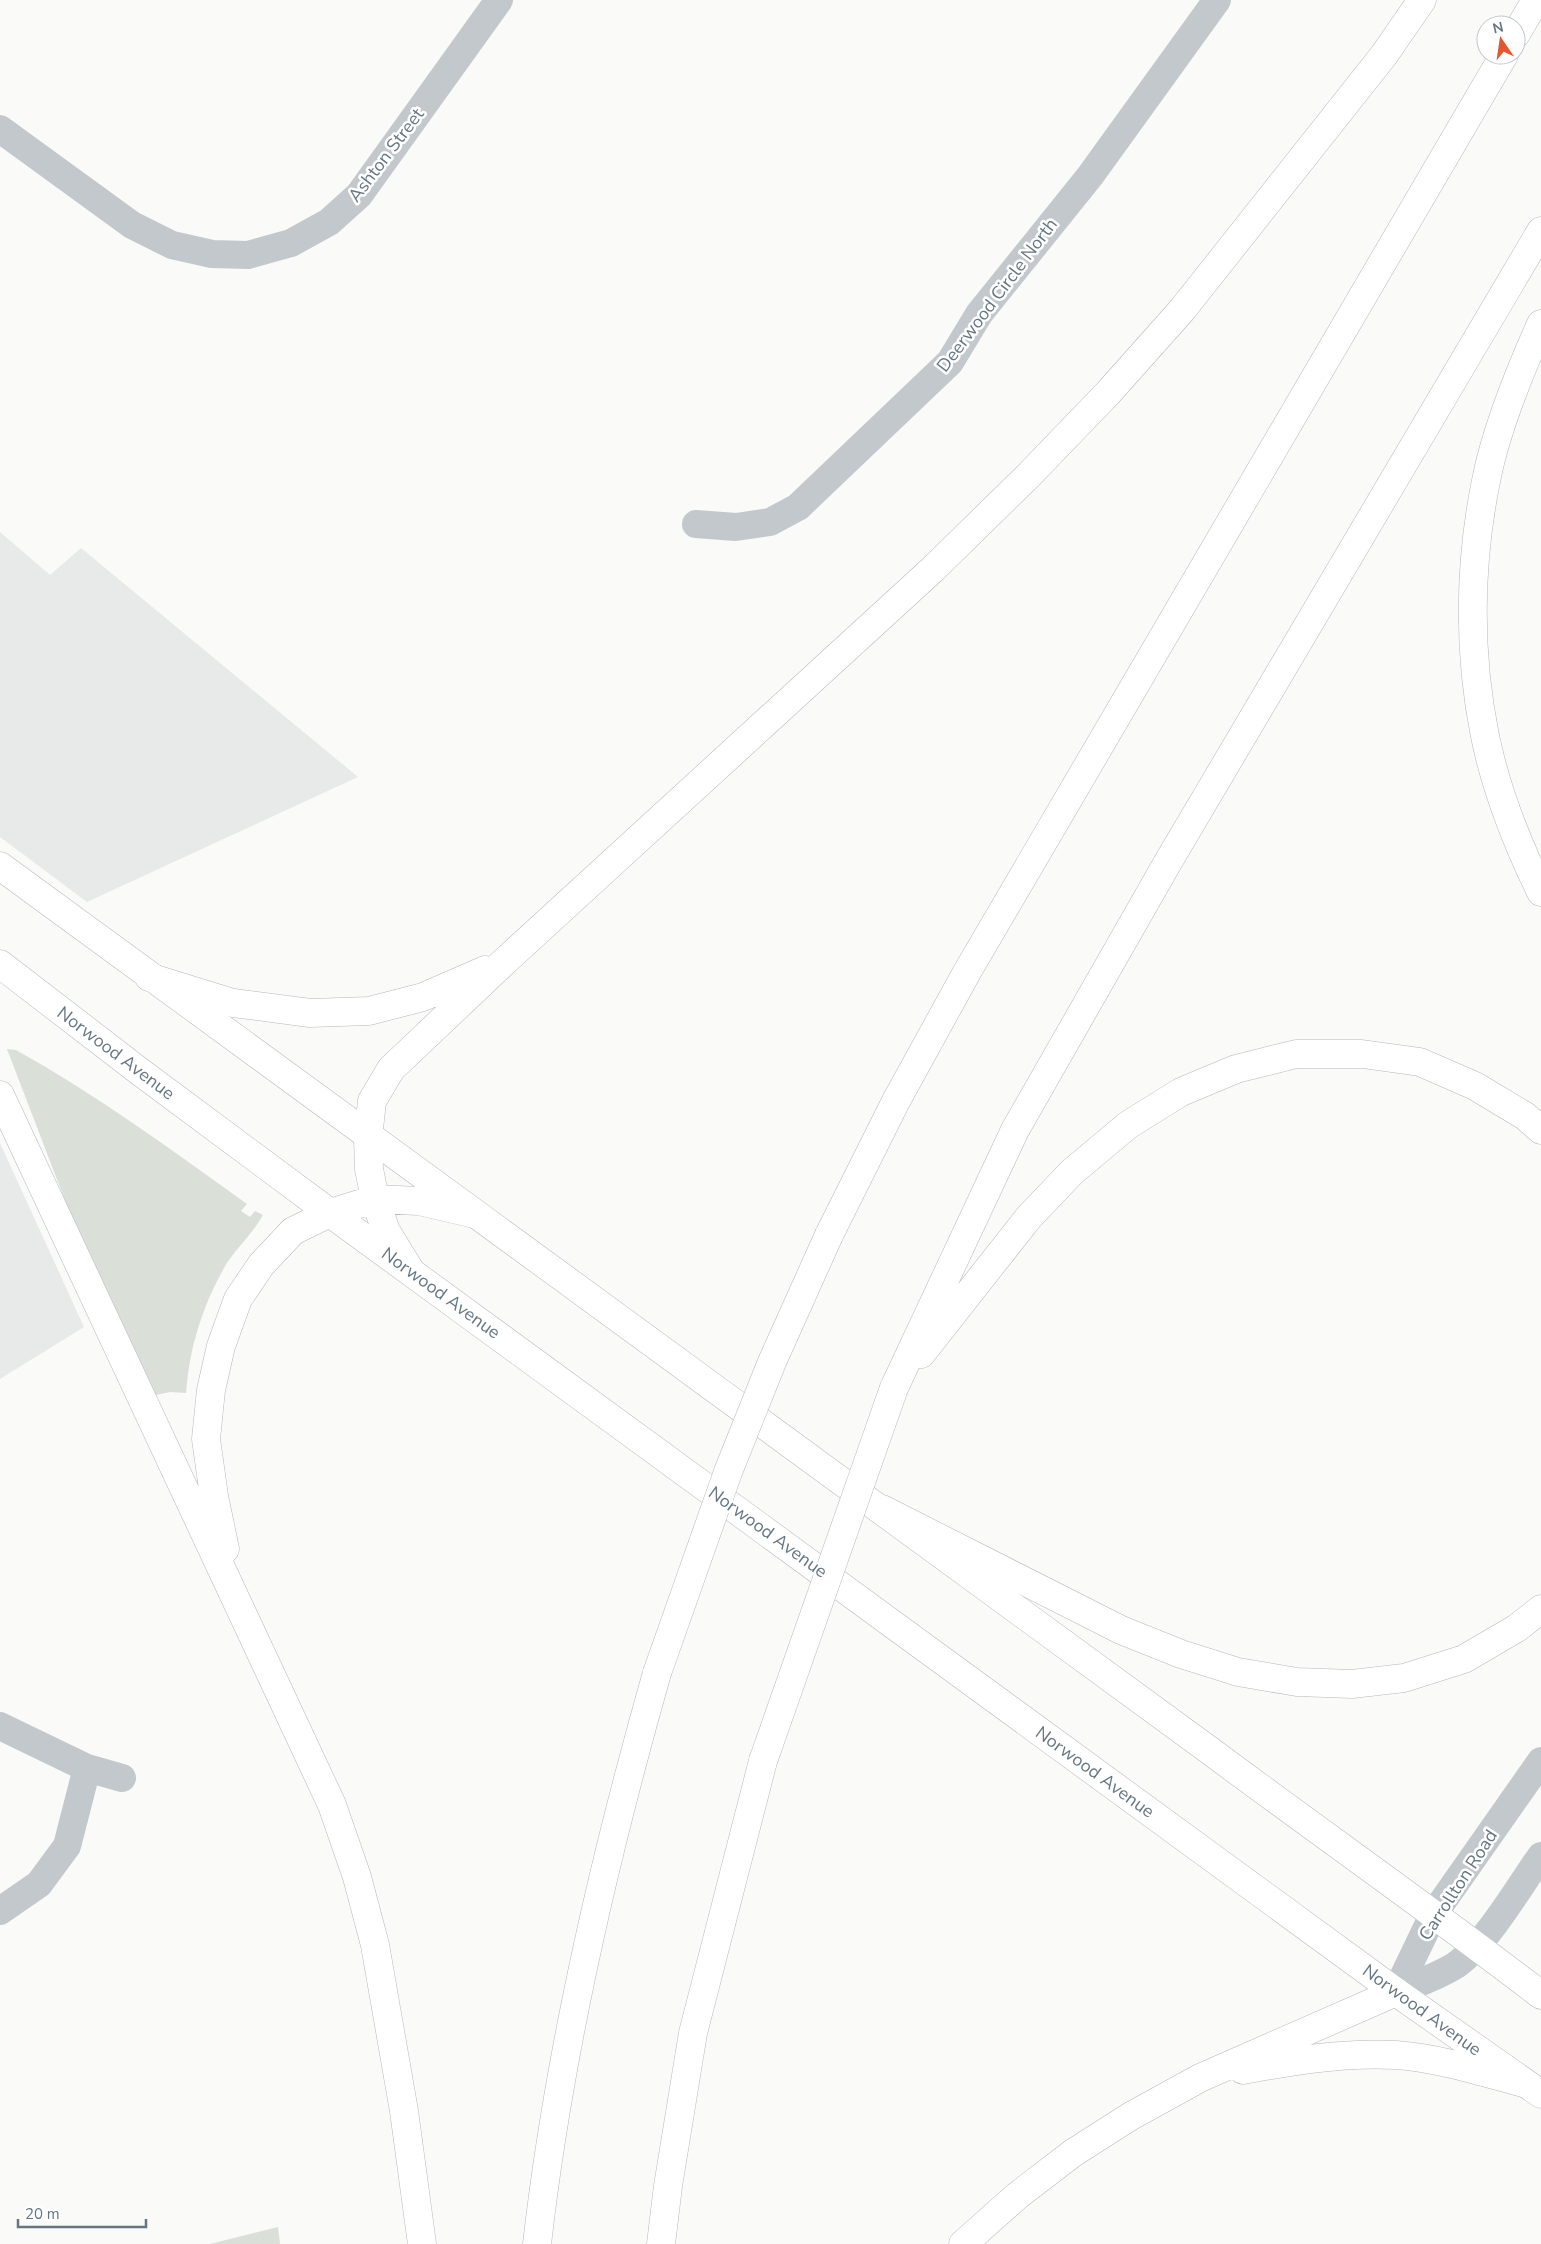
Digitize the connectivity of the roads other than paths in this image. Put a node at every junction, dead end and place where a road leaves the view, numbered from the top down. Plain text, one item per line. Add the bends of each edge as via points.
1 (499, 0) edge
2 (1217, 0) edge
3 (1422, 0) edge
4 (1536, 0) edge
5 (1526, 17) edge
6 (1498, 65) edge
7 (0, 129) edge
8 (1541, 231) edge
9 (1541, 324) edge
10 (696, 524) dead end
11 (0, 866) edge
12 (1541, 892) edge
13 (505, 961) junction
14 (0, 964) edge
15 (149, 977) junction
16 (0, 1095) edge
17 (1541, 1130) edge
18 (368, 1138) junction
19 (375, 1198) junction
20 (330, 1213) junction
21 (475, 1214) junction
22 (410, 1270) junction
23 (940, 1313) junction
24 (882, 1509) junction
25 (234, 1592) junction
26 (1541, 1609) edge
27 (0, 1726) edge
28 (1541, 1761) edge
29 (87, 1768) junction
30 (122, 1778) dead end
31 (1541, 1856) edge
32 (0, 1911) edge
33 (1433, 1915) junction
34 (1478, 1946) junction
35 (1396, 1992) junction
36 (1541, 1995) edge
37 (1200, 2078) junction
38 (1532, 2089) edge
39 (422, 2244) edge
40 (537, 2244) edge
41 (661, 2244) edge
42 (963, 2244) edge

1 - 7 street, Ashton Street via 358,196 329,222 292,243 248,255 212,254 172,245 132,225
2 - 10 street, Deerwood Circle North via 1090,176 980,314 950,362 798,507 770,522 736,527
3 - 13 main road via 1248,229 1108,393 933,570
4 - 5 main road
6 - 40 main road, bridge via 967,972 896,1101 829,1235 772,1362 657,1673 625,1785 591,1931 561,2086
8 - 23 main road via 1093,991 1016,1130
9 - 12 main road via 1503,422 1486,480 1476,540 1473,601 1475,668 1485,737 1504,804
11 - 15 main road
13 - 15 main road via 423,997 359,1011 304,1013 233,1003
13 - 18 main road via 391,1069 372,1100
14 - 20 main road, Norwood Avenue
15 - 18 main road
16 - 25 main road
17 - 23 main road via 1525,1116 1476,1086 1420,1062 1362,1054 1296,1054 1236,1069 1180,1092 1135,1120 1072,1172
18 - 19 main road via 369,1169
18 - 21 main road
19 - 20 main road
19 - 21 main road via 419,1201
19 - 22 main road via 386,1232
20 - 22 main road, Norwood Avenue
20 - 25 main road via 293,1231 261,1265 238,1299 221,1346 211,1390 206,1439
21 - 24 main road
22 - 35 main road, Norwood Avenue
23 - 41 main road, bridge via 894,1388 763,1761 693,2033
24 - 26 main road via 1121,1630 1238,1672 1297,1682 1352,1684 1404,1678 1464,1659 1517,1628
24 - 33 main road
25 - 39 main road via 332,1805 357,1877 376,1945 390,2024
27 - 29 street
28 - 33 street, Carrollton Road
29 - 30 street
29 - 32 street via 67,1846 39,1884
31 - 34 street
33 - 34 main road
33 - 35 street, Carrollton Road
34 - 35 street via 1429,1980
34 - 36 main road
35 - 37 main road
35 - 38 main road, Norwood Avenue
37 - 38 main road via 1272,2065 1396,2055 1446,2063
37 - 42 main road via 1073,2153

